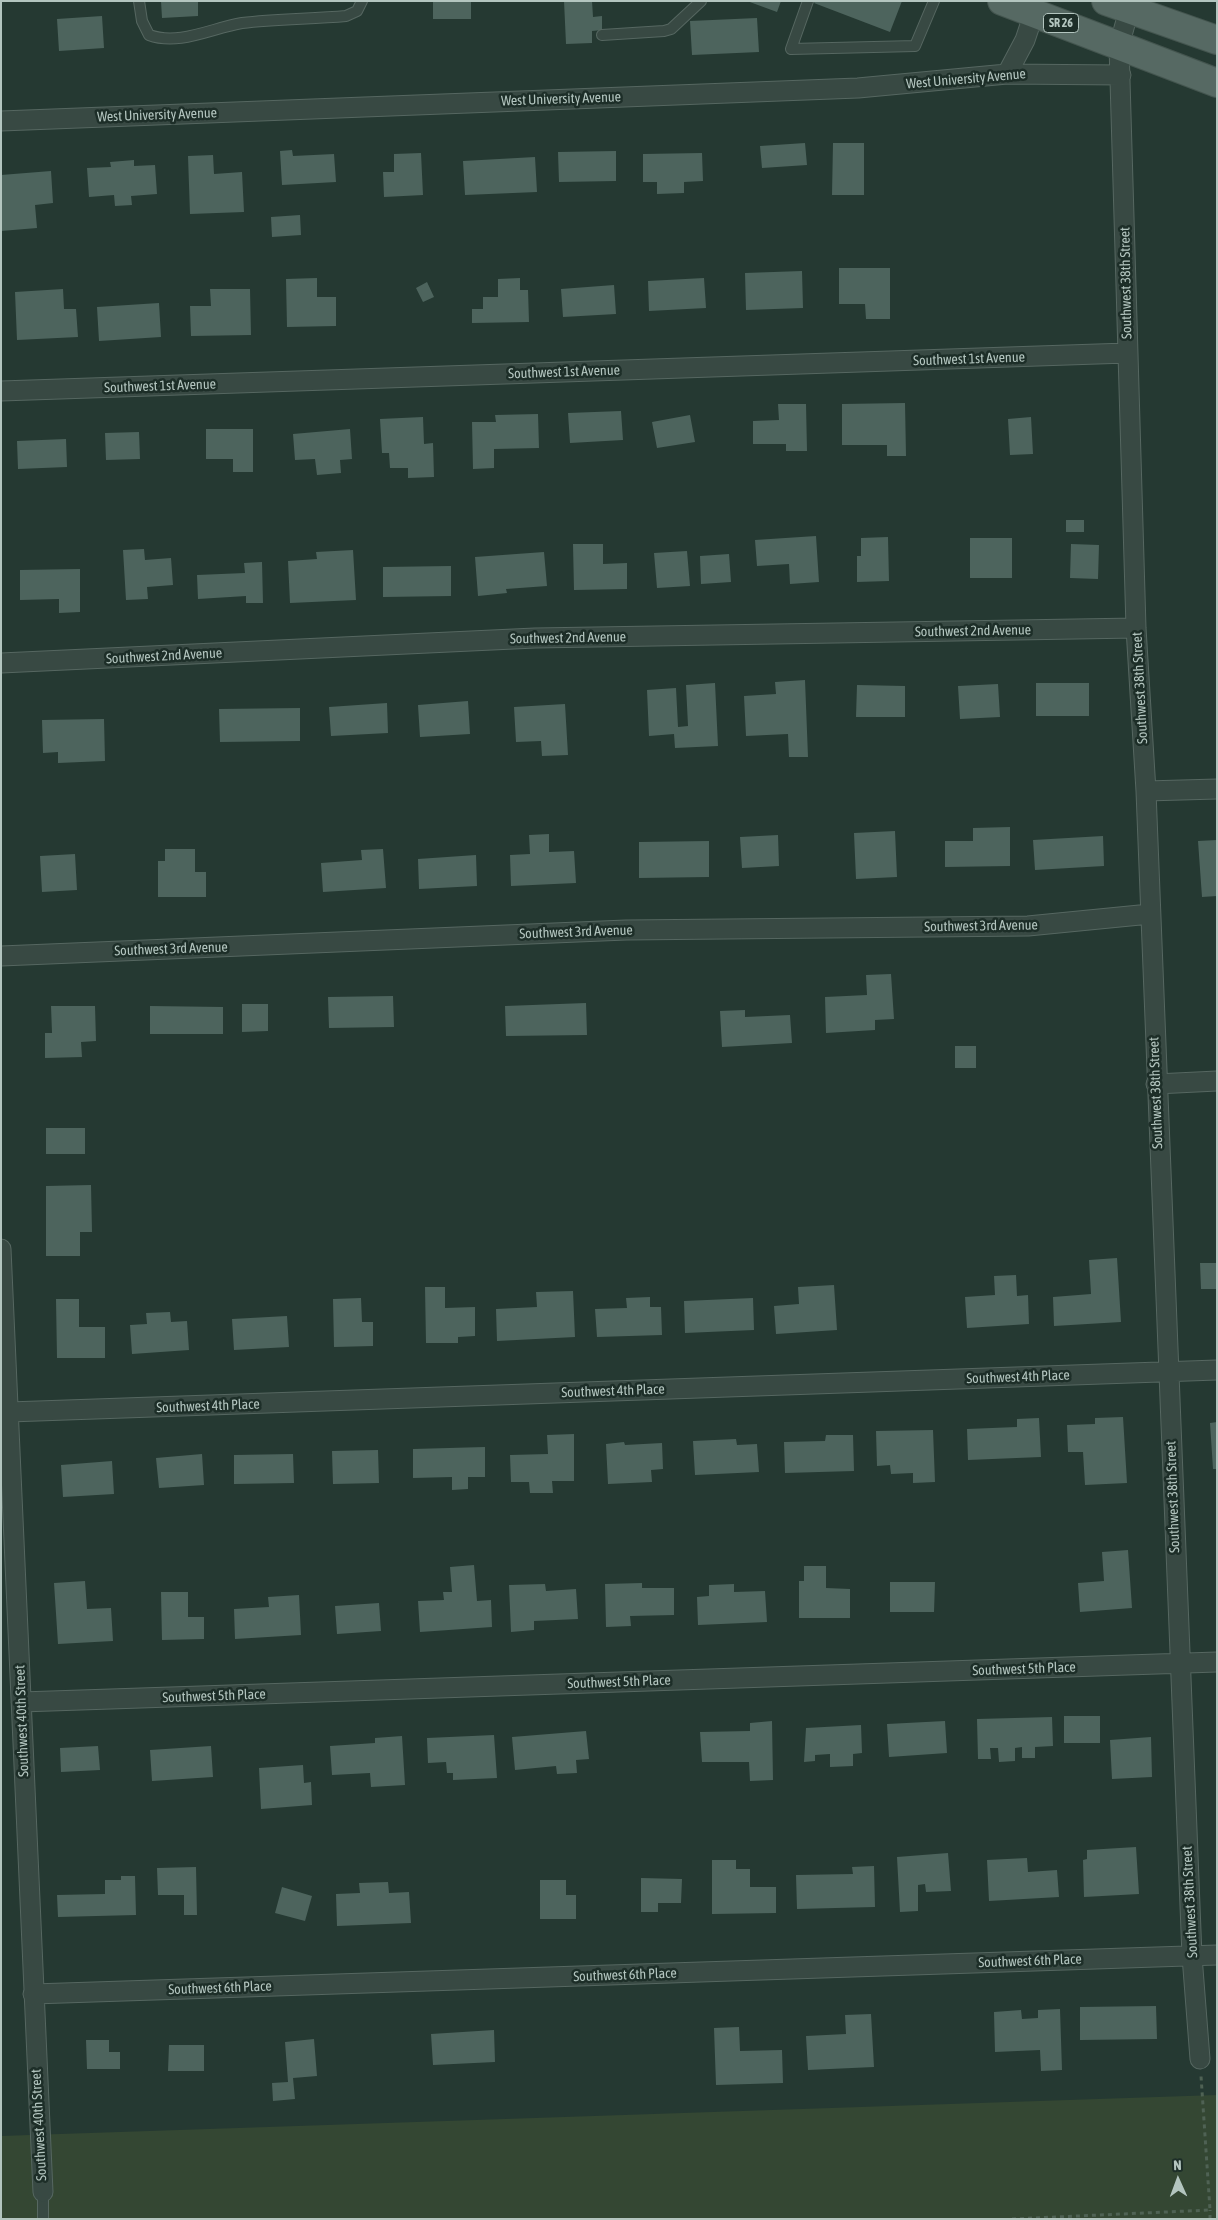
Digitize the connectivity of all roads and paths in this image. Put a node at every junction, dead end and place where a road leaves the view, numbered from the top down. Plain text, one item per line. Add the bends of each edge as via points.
1 (139, 1) edge
2 (362, 1) edge
3 (701, 1) edge
4 (808, 1) edge
5 (934, 1) edge
6 (1002, 1) edge
7 (1121, 4) edge
8 (1034, 13) junction
9 (602, 34) dead end
10 (1217, 40) edge
11 (1119, 46) junction
12 (1007, 74) junction
13 (1121, 75) junction
14 (1217, 84) edge
15 (1, 121) edge
16 (1127, 353) junction
17 (1, 391) edge
18 (1136, 628) junction
19 (1, 663) edge
20 (1217, 789) edge
21 (1146, 791) junction
22 (1150, 914) junction
23 (1, 956) edge
24 (1217, 1081) edge
25 (1156, 1084) junction
26 (1, 1249) edge
27 (1217, 1370) edge
28 (1168, 1372) junction
29 (9, 1412) junction
30 (8, 1538) edge
31 (1217, 1662) edge
32 (1179, 1664) junction
33 (22, 1702) junction
34 (1217, 1955) edge
35 (1192, 1956) junction
36 (33, 1994) junction
37 (1200, 2059) joint
38 (42, 2192) joint
39 (1210, 2210) junction
40 (43, 2219) edge
41 (1012, 2219) edge
42 (1210, 2219) edge

1 - 2 lane via 142,21 149,35 159,39 173,39 245,23 346,16 357,11
3 - 9 lane via 672,29
4 - 5 lane via 791,49 915,46
6 - 8 main road, SR 26
7 - 10 main road
7 - 11 street, Southwest 38th Street
8 - 11 main road, SR 26
8 - 12 street via 1025,40
11 - 13 street, Southwest 38th Street
11 - 14 main road, SR 26
12 - 13 street, West University Avenue
12 - 15 street, West University Avenue via 858,88
13 - 16 street, Southwest 38th Street
16 - 17 street, Southwest 1st Avenue
16 - 18 street, Southwest 38th Street
18 - 19 street, Southwest 2nd Avenue via 535,638
18 - 21 street, Southwest 38th Street
20 - 21 street
21 - 22 street, Southwest 38th Street
22 - 23 street, Southwest 3rd Avenue via 1028,926 626,930
22 - 25 street, Southwest 38th Street
24 - 25 street
25 - 28 street, Southwest 38th Street
26 - 29 street, Southwest 40th Street
27 - 28 street, Southwest 4th Place
28 - 29 street, Southwest 4th Place
28 - 32 street, Southwest 38th Street
29 - 30 street, Southwest 40th Street
30 - 33 street, Southwest 40th Street
31 - 32 street, Southwest 5th Place
32 - 33 street, Southwest 5th Place
32 - 35 street, Southwest 38th Street
33 - 36 street, Southwest 40th Street
34 - 35 street, Southwest 6th Place
35 - 36 street, Southwest 6th Place
35 - 37 street, Southwest 38th Street
36 - 38 street, Southwest 40th Street
37 - 39 path
38 - 40 lane
39 - 41 path
39 - 42 path

